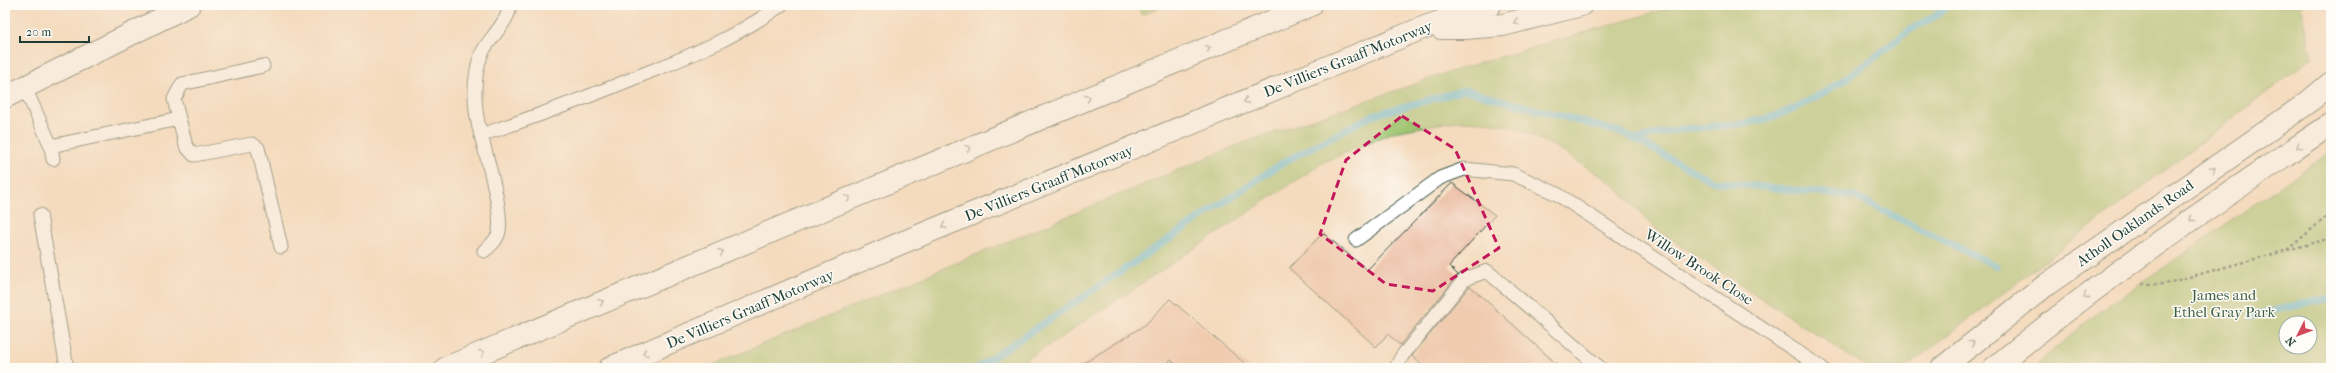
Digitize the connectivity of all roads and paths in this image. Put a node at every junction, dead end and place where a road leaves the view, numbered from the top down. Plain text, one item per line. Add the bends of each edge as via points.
1 (189, 5) edge
2 (509, 5) edge
3 (781, 5) edge
4 (1310, 5) edge
5 (1490, 5) edge
6 (1581, 5) edge
7 (1425, 27) junction
8 (263, 66) dead end
9 (2331, 83) edge
10 (25, 88) junction
11 (5, 97) edge
12 (179, 119) junction
13 (2331, 124) edge
14 (481, 135) junction
15 (2331, 213) edge
16 (40, 215) dead end
17 (2331, 238) edge
18 (1356, 240) dead end
19 (281, 248) dead end
20 (2287, 250) junction
21 (484, 251) dead end
22 (2105, 282) junction
23 (67, 368) edge
24 (446, 368) edge
25 (610, 368) edge
26 (1396, 368) edge
27 (1600, 368) edge
28 (1822, 368) edge
29 (1942, 368) edge
30 (1994, 368) edge

1 - 10 main road
2 - 14 lane via 508,14 487,44 478,68 476,119
3 - 14 lane via 736,34 680,60 568,105
24 -> 4 main road
5 - 7 main road, De Villiers Graaff Motorway
6 -> 7 main road via 1503,25 1465,28
7 -> 25 main road, De Villiers Graaff Motorway via 899,244
8 - 12 lane via 182,84 174,99
29 -> 9 main road, Atholl Oaklands Road via 2046,285 2306,104
10 - 11 main road
10 - 12 lane via 52,152
12 - 19 lane via 186,146 194,155 252,144 258,148
13 -> 22 main road, Atholl Oaklands Road via 2204,210
14 - 21 lane via 499,222 498,234
15 - 20 path
16 - 23 lane
17 - 20 path
18 - 28 lane, Willow Brook Close via 1440,178 1464,169 1513,174 1557,194
20 - 22 path via 2164,284
22 -> 30 main road, Atholl Oaklands Road
26 - 27 lane via 1402,356 1465,278 1487,271

